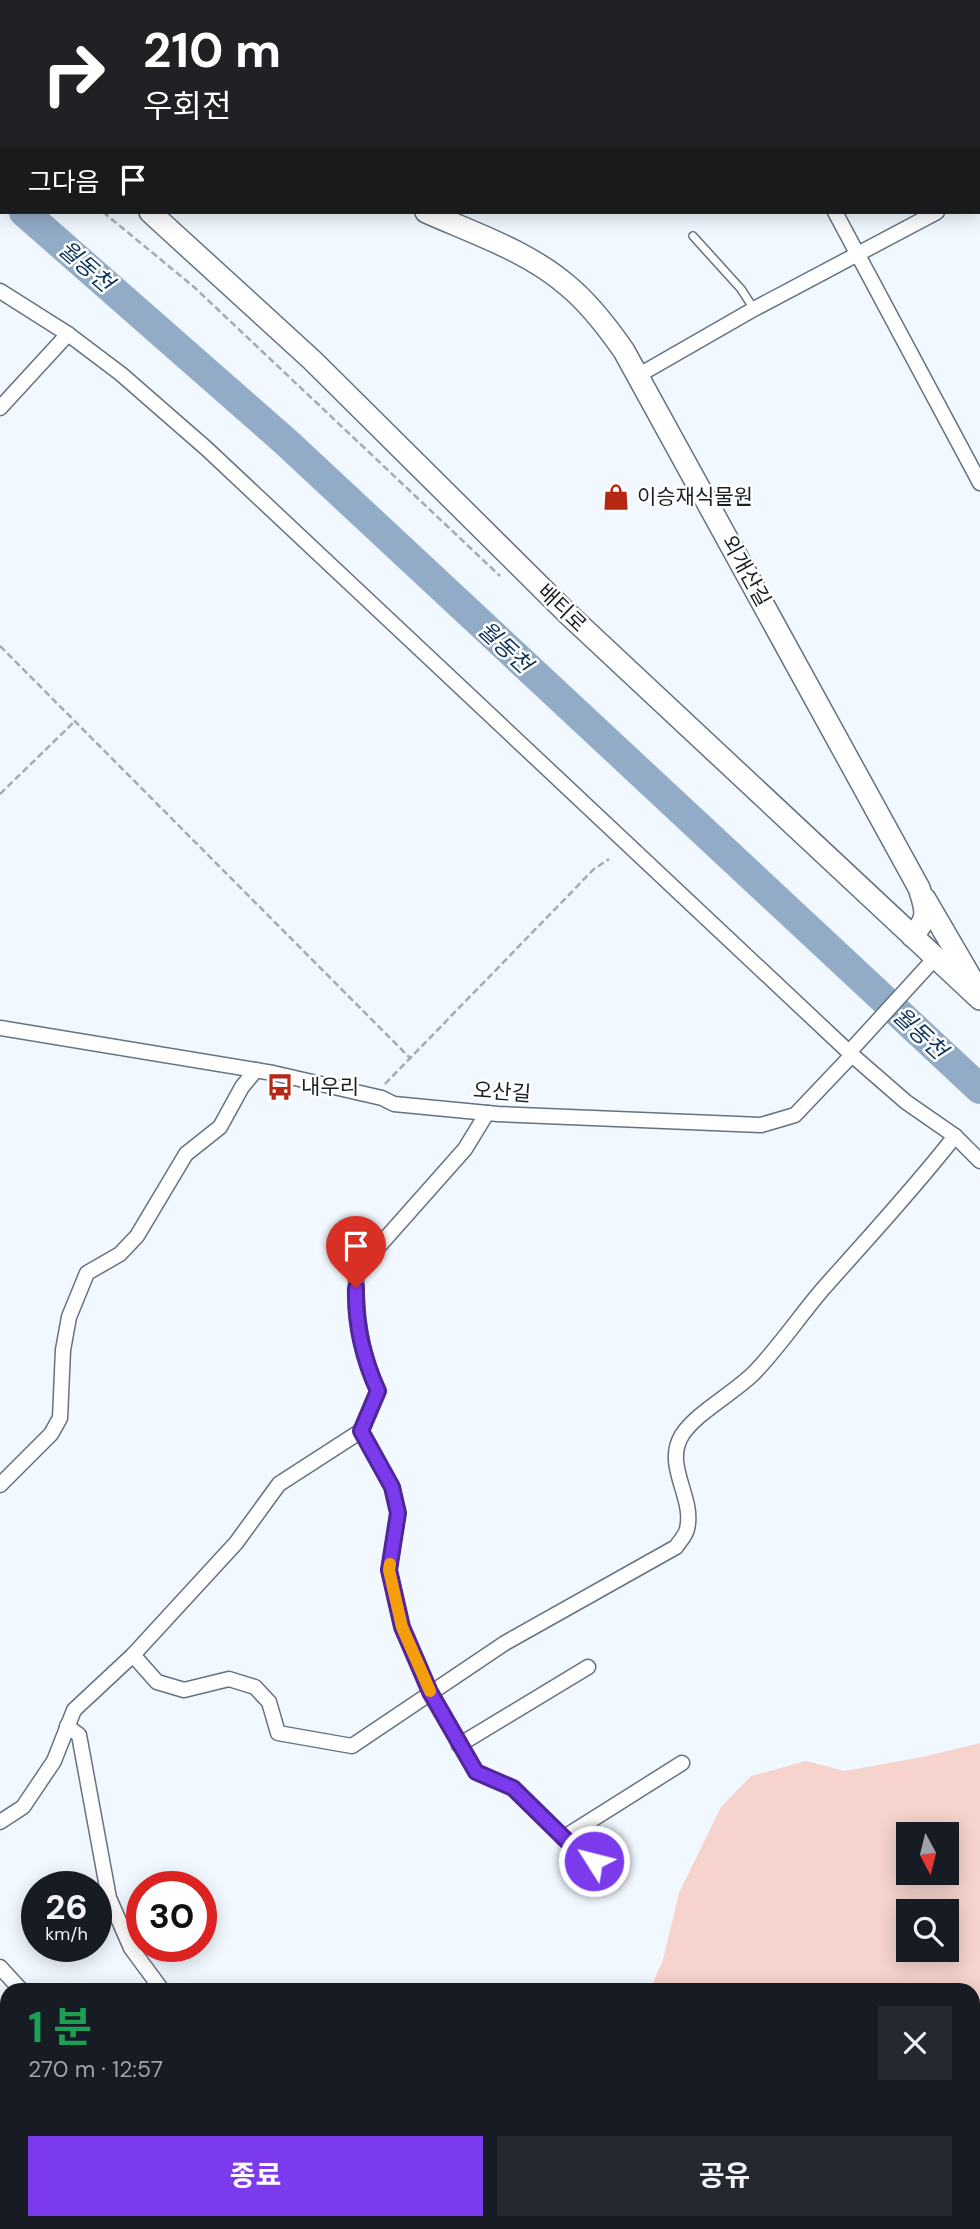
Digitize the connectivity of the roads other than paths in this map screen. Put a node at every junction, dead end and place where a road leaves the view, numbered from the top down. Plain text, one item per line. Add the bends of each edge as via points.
1 (152, 214) edge
2 (430, 214) edge
3 (836, 214) edge
4 (933, 214) edge
5 (693, 236) dead end
6 (857, 254) junction
7 (0, 291) edge
8 (754, 309) junction
9 (68, 334) junction
10 (639, 375) junction
11 (0, 408) edge
12 (980, 483) edge
13 (919, 888) junction
14 (871, 899) junction
15 (912, 936) junction
16 (936, 957) junction
17 (980, 996) edge
18 (0, 1028) edge
19 (852, 1052) junction
20 (256, 1070) junction
21 (487, 1113) junction
22 (954, 1136) junction
23 (980, 1161) edge
24 (361, 1431) junction
25 (0, 1485) edge
26 (133, 1655) junction
27 (588, 1667) dead end
28 (430, 1692) junction
29 (68, 1726) junction
30 (459, 1745) junction
31 (682, 1763) dead end
32 (0, 1822) edge
33 (563, 1838) junction
34 (594, 1861) dead end
35 (0, 1967) edge
36 (15, 1983) edge
37 (157, 1983) edge

1 - 14 main road, 배티로 via 312,360 568,614
2 - 10 main road, 외개산길 via 519,254 567,285 610,330
3 - 6 street
4 - 6 street
5 - 8 lane
6 - 8 street
6 - 12 street
7 - 9 street
8 - 10 street
9 - 11 street
9 - 19 street via 207,449
10 - 13 main road, 외개산길
13 - 14 main road via 912,900 901,906
13 - 15 main road, 외개산길 via 926,911
13 - 17 main road
14 - 15 main road, 배티로
15 - 16 main road, 배티로
16 - 17 main road, 배티로
16 - 19 street, 오산길
18 - 20 street, 오산길
19 - 21 street, 오산길 via 795,1115 761,1125
19 - 22 street via 906,1102
20 - 21 street, 오산길 via 394,1104
20 - 25 street via 220,1127 186,1154 137,1236 120,1254 87,1273 69,1317 63,1349 60,1418 51,1434
21 - 24 street via 465,1149 356,1272 365,1362 378,1391
22 - 23 street
22 - 28 street via 751,1376 688,1427 674,1458 688,1517 687,1531 676,1546 505,1643
24 - 26 street via 279,1484 236,1543
24 - 28 street via 392,1487 398,1513 389,1570 402,1627
26 - 28 street via 157,1682 184,1690 229,1679 255,1687 269,1702 278,1733 352,1746
26 - 29 street via 74,1710
27 - 30 street
28 - 30 street
29 - 32 street via 54,1761 23,1807
29 - 37 street via 79,1735 109,1898 131,1948
30 - 33 street via 476,1772 513,1788
31 - 33 street
33 - 34 street
35 - 36 street

